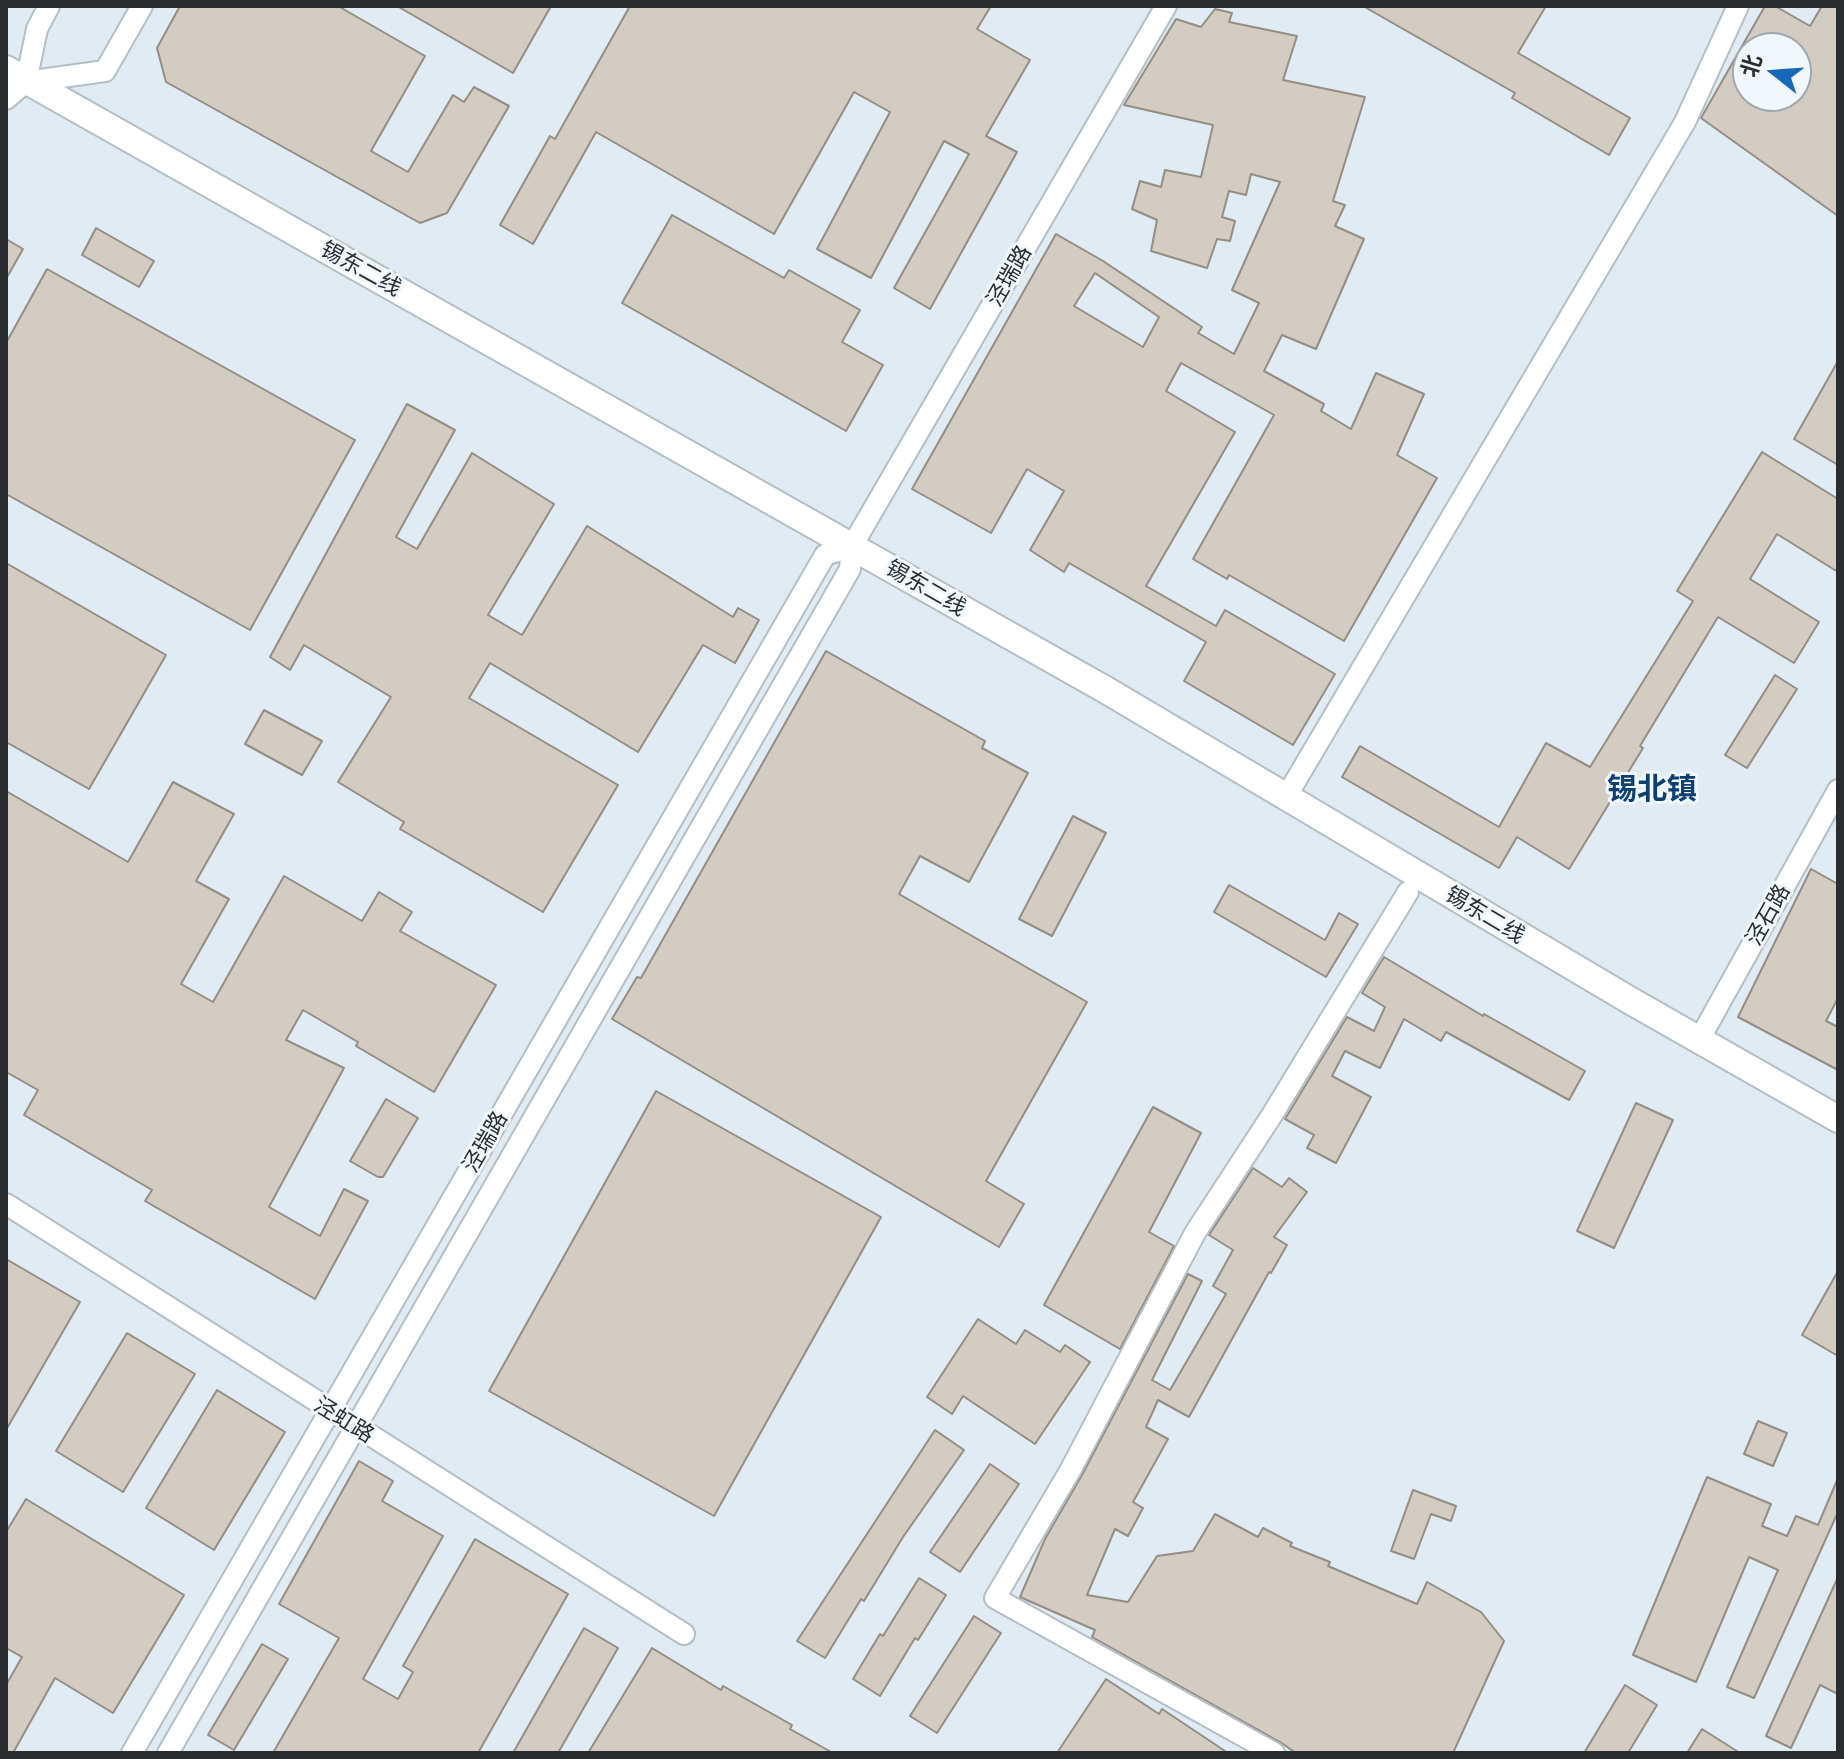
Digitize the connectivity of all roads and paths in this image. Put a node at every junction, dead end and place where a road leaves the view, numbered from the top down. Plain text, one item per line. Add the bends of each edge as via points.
1 (49, 6) edge
2 (142, 6) edge
3 (1166, 6) edge
4 (1738, 6) edge
5 (16, 76) edge
6 (6, 99) edge
7 (852, 546) junction
8 (1838, 790) edge
9 (1286, 797) junction
10 (1408, 892) dead end
11 (1699, 1040) junction
12 (1838, 1119) edge
13 (6, 1204) edge
14 (330, 1411) junction
15 (356, 1427) junction
16 (684, 1634) dead end
17 (132, 1753) edge
18 (168, 1753) edge
19 (1274, 1753) edge

1 - 5 street
2 - 5 street via 105,71
3 - 7 street, 泾瑞路
4 - 9 street via 1685,122
5 - 6 street
5 - 7 main road, 锡东二线
7 - 9 main road, 锡东二线
7 - 14 street, 泾瑞路 via 825,555
7 - 15 street, 泾瑞路 via 850,569
8 - 11 street, 泾石路
9 - 11 main road, 锡东二线
10 - 19 street via 1195,1233 1071,1469 995,1598
11 - 12 main road, 锡东二线
13 - 14 street, 泾虹路
14 - 15 street, 泾虹路
14 - 17 street, 泾瑞路
15 - 16 street, 泾虹路
15 - 18 street, 泾瑞路

